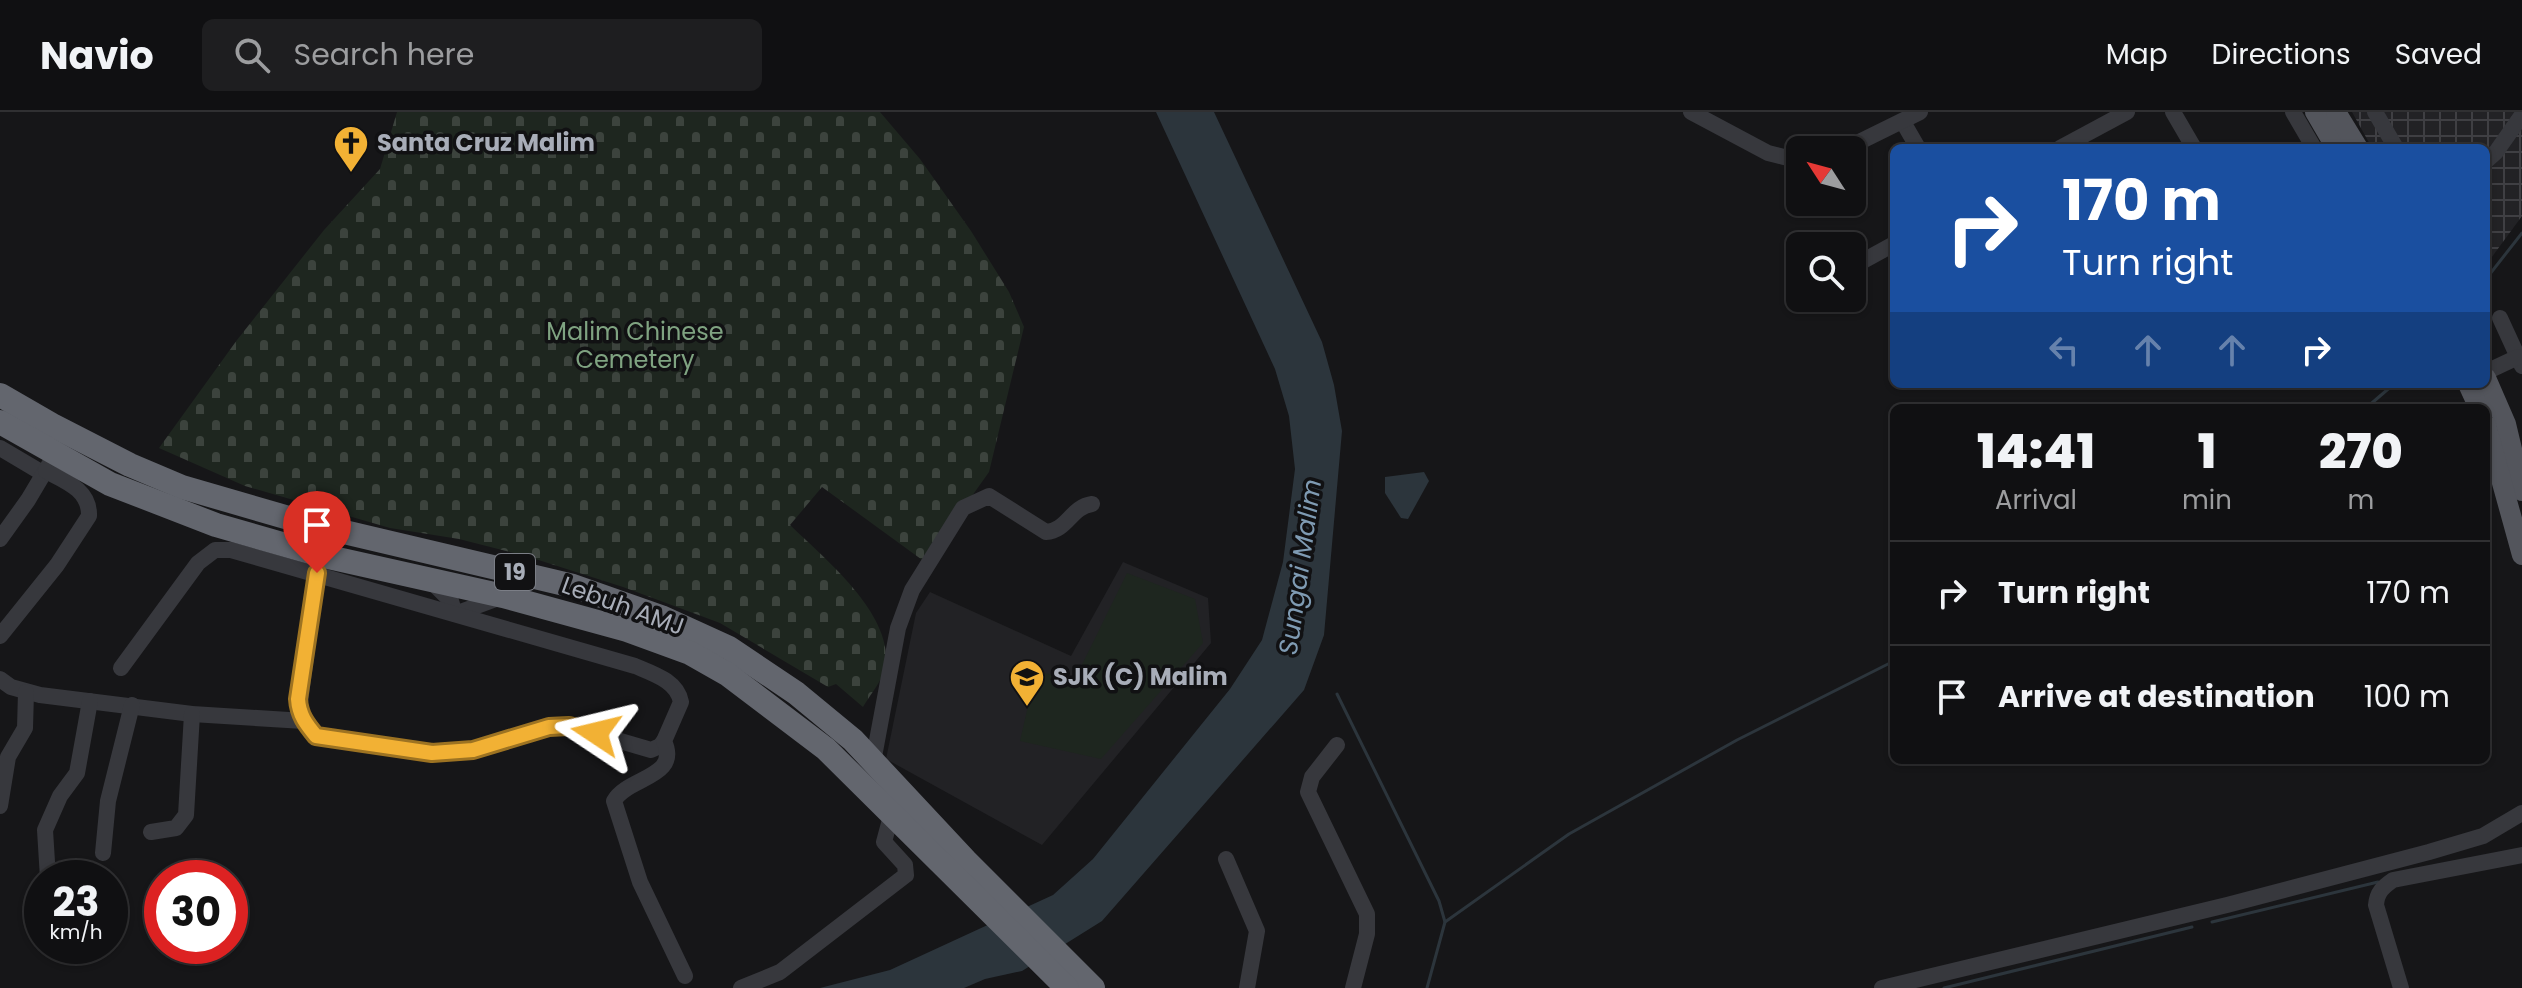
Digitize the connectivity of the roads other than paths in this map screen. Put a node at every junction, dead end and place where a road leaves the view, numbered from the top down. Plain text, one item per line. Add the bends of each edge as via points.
1 (1691, 112) edge
2 (1920, 112) edge
3 (2127, 112) edge
4 (2173, 112) edge
5 (2293, 112) edge
6 (2315, 112) edge
7 (2336, 112) edge
8 (2375, 112) edge
9 (2522, 115) edge
10 (1903, 122) junction
11 (1866, 139) edge
12 (1916, 144) edge
13 (2067, 144) edge
14 (2192, 144) edge
15 (2312, 144) edge
16 (2334, 144) edge
17 (2356, 144) edge
18 (2394, 144) edge
19 (2490, 157) edge
20 (1786, 158) edge
21 (1890, 246) edge
22 (1866, 259) edge
23 (2500, 318) dead end
24 (2520, 362) edge
25 (2490, 373) edge
26 (2490, 385) edge
27 (0, 395) edge
28 (0, 422) edge
29 (2490, 439) edge
30 (0, 448) edge
31 (48, 467) junction
32 (2522, 491) edge
33 (1092, 504) dead end
34 (0, 539) edge
35 (2522, 555) edge
36 (317, 573) junction
37 (428, 579) junction
38 (503, 596) junction
39 (455, 614) junction
40 (0, 636) edge
41 (121, 668) dead end
42 (0, 679) edge
43 (26, 692) junction
44 (90, 701) junction
45 (132, 705) junction
46 (192, 714) junction
47 (304, 721) junction
48 (664, 741) junction
49 (1337, 745) dead end
50 (873, 762) junction
51 (0, 806) edge
52 (2522, 813) edge
53 (891, 816) junction
54 (151, 832) dead end
55 (103, 853) dead end
56 (2522, 855) edge
57 (1226, 859) dead end
58 (47, 860) edge
59 (959, 869) junction
60 (685, 976) dead end
61 (1929, 982) edge
62 (1075, 984) edge
63 (741, 988) edge
64 (1247, 988) edge
65 (1353, 988) edge
66 (1882, 988) edge
67 (2401, 988) edge

1 - 20 street
2 - 10 street
3 - 13 street
4 - 14 street
5 - 15 street
6 - 16 main road
7 - 17 main road
8 - 18 street
9 - 19 street
10 - 11 street
10 - 12 street
21 - 22 street
23 - 24 street
24 - 25 street
26 - 32 main road via 2506,424
27 - 50 highway, Lebuh AMJ / 19 via 182,487 306,523 573,586 661,617 729,648 771,676 819,711
28 - 31 highway, Lebuh AMJ / 19
29 - 35 main road
30 - 31 street
31 - 34 street
31 - 37 highway, Lebuh AMJ / 19 via 216,525
31 - 40 street via 83,495 89,516
33 - 50 street via 1076,509 1061,528 1046,532 989,496 963,508 903,612
36 - 39 street
36 - 41 street via 215,550 198,563
36 - 47 street via 298,699
37 - 38 highway, Lebuh AMJ / 19
37 - 39 street via 442,589
38 - 39 street
38 - 53 highway, Lebuh AMJ / 19 via 690,653 727,674 826,749
39 - 48 street via 635,666 667,681 681,702
42 - 43 street
43 - 44 street
43 - 51 street via 25,728 8,757
44 - 45 street
44 - 58 street via 77,773 45,830
45 - 46 street
45 - 55 street via 108,801
46 - 47 street
46 - 54 street via 186,815 176,828
47 - 48 street via 321,738 432,753 473,750 549,727 569,726 651,750
48 - 60 street via 668,756 662,769 620,792 614,807 640,882
49 - 65 street via 1312,777 1308,792 1367,914
50 - 59 highway, Lebuh AMJ / 19
52 - 61 street via 2483,836 2429,852
53 - 59 highway, Lebuh AMJ / 19
53 - 63 street via 884,842 905,865 906,875 780,972
56 - 67 street via 2384,886 2376,905
57 - 64 street via 1257,931
59 - 62 highway, Lebuh AMJ / 19
61 - 66 street

